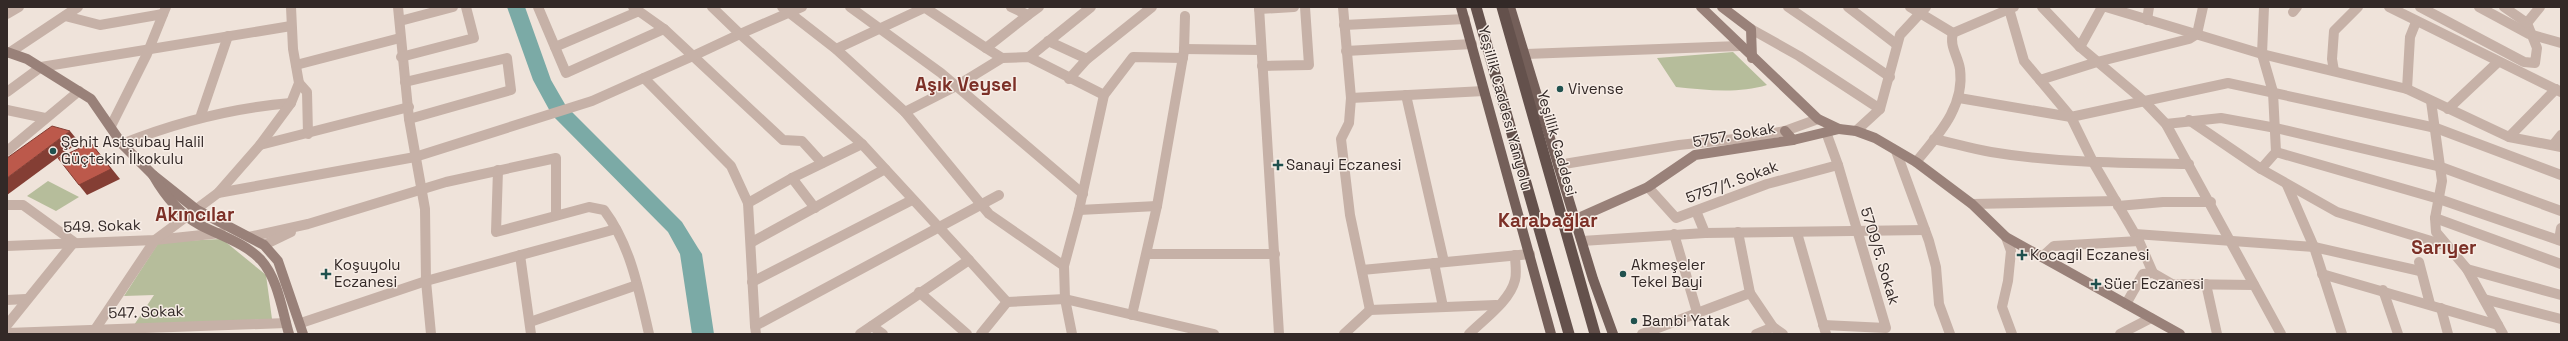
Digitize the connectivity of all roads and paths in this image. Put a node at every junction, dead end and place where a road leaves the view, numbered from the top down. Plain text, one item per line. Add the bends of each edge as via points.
1 (19, 7) edge
2 (78, 7) edge
3 (291, 7) edge
4 (398, 7) edge
5 (453, 7) edge
6 (466, 7) edge
7 (538, 7) edge
8 (712, 7) edge
9 (802, 7) edge
10 (850, 7) edge
11 (925, 7) edge
12 (1011, 7) edge
13 (1039, 7) edge
14 (1091, 7) edge
15 (1152, 7) edge
16 (1294, 7) edge
17 (1305, 7) edge
18 (1343, 7) edge
19 (1461, 7) edge
20 (1476, 7) edge
21 (1502, 7) edge
22 (1510, 7) edge
23 (1701, 7) edge
24 (1722, 7) edge
25 (1788, 7) edge
26 (1848, 7) edge
27 (1910, 7) edge
28 (2042, 7) edge
29 (2102, 7) edge
30 (2106, 7) edge
31 (2149, 7) edge
32 (2203, 7) edge
33 (2264, 7) edge
34 (2358, 7) edge
35 (2389, 7) edge
36 (2420, 7) edge
37 (2479, 7) edge
38 (2504, 7) edge
39 (2540, 7) edge
40 (1259, 8) edge
41 (2011, 8) edge
42 (635, 10) edge
43 (785, 10) edge
44 (1923, 10) edge
45 (165, 11) edge
46 (7, 14) edge
47 (65, 16) junction
48 (1028, 16) junction
49 (1185, 16) dead end
50 (1465, 18) junction
51 (2148, 20) junction
52 (400, 21) junction
53 (2416, 22) junction
54 (2527, 24) junction
55 (1344, 25) junction
56 (291, 26) junction
57 (882, 27) junction
58 (664, 29) junction
59 (1751, 29) junction
60 (1953, 33) junction
61 (740, 34) junction
62 (2197, 34) junction
63 (2529, 34) junction
64 (228, 36) junction
65 (400, 38) junction
66 (1048, 41) junction
67 (2561, 43) edge
68 (1472, 44) junction
69 (1896, 44) junction
70 (1739, 46) junction
71 (555, 47) junction
72 (2080, 47) junction
73 (986, 48) junction
74 (836, 49) junction
75 (149, 50) junction
76 (1262, 50) junction
77 (1346, 51) junction
78 (8, 52) edge
79 (1184, 53) junction
80 (1526, 54) junction
81 (2262, 54) junction
82 (693, 56) junction
83 (401, 57) junction
84 (1030, 57) junction
85 (1002, 58) junction
86 (1752, 58) junction
87 (1086, 59) junction
88 (2097, 62) junction
89 (2498, 62) junction
90 (296, 65) junction
91 (1262, 66) junction
92 (41, 67) junction
93 (2334, 71) junction
94 (1890, 77) junction
95 (644, 78) junction
96 (1069, 79) junction
97 (2040, 80) junction
98 (405, 82) junction
99 (299, 83) junction
100 (958, 85) junction
101 (2406, 89) junction
102 (79, 91) junction
103 (1484, 91) junction
104 (2558, 91) edge
105 (7, 92) edge
106 (2273, 92) junction
107 (1104, 95) junction
108 (1406, 95) junction
109 (1351, 98) junction
110 (1959, 98) junction
111 (2432, 101) junction
112 (2144, 102) junction
113 (291, 103) junction
114 (409, 107) junction
115 (1880, 109) junction
116 (2448, 109) junction
117 (7, 110) edge
118 (904, 112) junction
119 (201, 115) junction
120 (2071, 117) junction
121 (44, 118) junction
122 (409, 118) junction
123 (1818, 119) junction
124 (2189, 120) junction
125 (2166, 124) junction
126 (111, 126) junction
127 (2276, 128) junction
128 (2436, 128) junction
129 (1839, 129) junction
130 (1785, 131) junction
131 (1856, 131) junction
132 (1826, 132) junction
133 (308, 134) junction
134 (2561, 136) edge
135 (2510, 137) junction
136 (1934, 139) junction
137 (1793, 140) junction
138 (122, 144) junction
139 (862, 144) junction
140 (260, 145) junction
141 (2557, 146) edge
142 (7, 151) edge
143 (1896, 151) junction
144 (2276, 152) junction
145 (415, 157) junction
146 (1916, 162) junction
147 (2093, 162) junction
148 (822, 164) junction
149 (2189, 164) junction
150 (1558, 165) junction
151 (1838, 165) junction
152 (2441, 167) junction
153 (885, 169) junction
154 (2261, 169) junction
155 (498, 170) junction
156 (153, 175) junction
157 (2561, 175) edge
158 (792, 178) junction
159 (2287, 185) junction
160 (1648, 187) junction
161 (422, 190) junction
162 (218, 193) junction
163 (1083, 194) junction
164 (999, 195) dead end
165 (2438, 199) junction
166 (912, 200) junction
167 (2211, 202) junction
168 (748, 203) junction
169 (2117, 203) junction
170 (980, 204) junction
171 (1972, 204) junction
172 (7, 205) edge
173 (1157, 206) junction
174 (815, 208) junction
175 (197, 210) junction
176 (1079, 210) junction
177 (1696, 211) junction
178 (2561, 211) edge
179 (556, 215) junction
180 (186, 217) junction
181 (2435, 218) junction
182 (1576, 219) junction
183 (308, 224) junction
184 (938, 228) junction
185 (2561, 228) edge
186 (616, 229) junction
187 (1925, 230) junction
188 (1738, 232) junction
189 (1857, 232) junction
190 (221, 233) junction
191 (1705, 233) junction
192 (1674, 234) junction
193 (1797, 234) junction
194 (249, 237) junction
195 (2006, 237) junction
196 (2137, 238) junction
197 (155, 240) junction
198 (1582, 240) junction
199 (2230, 240) junction
200 (2560, 240) edge
201 (74, 242) junction
202 (752, 242) junction
203 (264, 245) junction
204 (2444, 245) junction
205 (7, 246) edge
206 (2314, 247) junction
207 (1147, 254) junction
208 (1275, 254) junction
209 (1530, 254) junction
210 (520, 255) junction
211 (1515, 255) junction
212 (2042, 257) junction
213 (969, 260) junction
214 (1440, 263) junction
215 (2561, 264) edge
216 (1064, 266) junction
217 (2467, 269) junction
218 (1362, 270) junction
219 (2153, 273) junction
220 (2322, 274) junction
221 (426, 282) junction
222 (752, 282) junction
223 (2206, 284) junction
224 (637, 285) junction
225 (2254, 285) junction
226 (2383, 290) junction
227 (919, 292) junction
228 (1750, 293) junction
229 (2561, 295) edge
230 (26, 299) junction
231 (1065, 299) junction
232 (2484, 299) junction
233 (7, 300) edge
234 (1007, 302) junction
235 (1496, 304) junction
236 (2126, 304) junction
237 (2430, 304) junction
238 (1443, 307) junction
239 (2441, 308) junction
240 (1370, 310) junction
241 (1697, 312) junction
242 (1132, 315) junction
243 (2151, 318) junction
244 (2561, 319) edge
245 (530, 322) junction
246 (286, 323) junction
247 (7, 325) edge
248 (872, 326) junction
249 (1773, 326) junction
250 (302, 329) edge
251 (2501, 329) edge
252 (756, 330) edge
253 (1825, 330) edge
254 (94, 331) edge
255 (7, 333) edge
256 (289, 334) edge
257 (431, 334) edge
258 (531, 334) edge
259 (649, 334) edge
260 (860, 334) edge
261 (882, 334) edge
262 (967, 334) edge
263 (981, 334) edge
264 (1072, 334) edge
265 (1214, 334) edge
266 (1279, 334) edge
267 (1344, 334) edge
268 (1469, 334) edge
269 (1551, 334) edge
270 (1569, 334) edge
271 (1595, 334) edge
272 (1613, 334) edge
273 (1642, 334) edge
274 (1756, 334) edge
275 (1783, 334) edge
276 (1950, 334) edge
277 (2012, 334) edge
278 (2120, 334) edge
279 (2180, 334) edge
280 (2217, 334) edge
281 (2281, 334) edge
282 (2342, 334) edge
283 (2398, 334) edge
284 (2448, 334) edge

1 - 46 street
2 - 47 street
3 - 56 street
4 - 52 street
5 - 52 street
6 - 83 street via 474,38
7 - 71 street
8 - 61 street
9 - 43 street
10 - 57 street
11 - 57 street
11 - 73 street
12 - 48 street
13 - 48 street
14 - 66 street
15 - 87 street
16 - 40 street
17 - 91 street via 1309,65
18 - 55 street
19 - 50 main road, Yeşillik Caddesi Yanyolu
20 - 270 highway
21 - 271 highway, Yeşillik Caddesi
22 - 80 main road
23 - 70 main road
24 - 59 main road
25 - 94 street
26 - 69 street
27 - 44 street
28 - 72 street
29 - 72 street
30 - 51 street
31 - 51 street
32 - 62 street
33 - 81 street
34 - 93 street via 2334,31
35 - 53 street
36 - 63 street via 2524,62 2535,63 2538,58 2536,44
37 - 63 street
38 - 54 street
39 - 54 street
40 - 76 street
41 - 60 street
41 - 97 street via 2024,61
42 - 58 street
42 - 71 street
43 - 61 street
43 - 74 street
44 - 60 street
44 - 69 street
45 - 47 street via 100,25
45 - 75 street
47 - 78 street
48 - 73 street
49 - 79 street
50 - 55 street
50 - 68 main road, Yeşillik Caddesi Yanyolu
51 - 62 street
52 - 65 street
53 - 89 street
53 - 101 street via 2410,37
54 - 63 street
55 - 77 street
56 - 64 street
56 - 90 street
57 - 74 street
57 - 100 street
58 - 71 street via 566,73
58 - 82 street
59 - 86 main road
59 - 115 street via 1800,56
60 - 110 street via 1950,39 1960,68
61 - 82 street
61 - 139 street
62 - 81 street
62 - 88 street via 2189,39
63 - 67 street
64 - 75 street
64 - 119 street
65 - 83 street
65 - 90 street
66 - 84 street
66 - 87 street
68 - 77 street
68 - 103 main road, Yeşillik Caddesi Yanyolu
69 - 94 street
70 - 80 street
70 - 86 main road
72 - 88 street
73 - 85 street
74 - 118 street
75 - 92 street
75 - 126 street
76 - 79 street
76 - 91 street
77 - 109 street
78 - 92 main road via 27,58
79 - 107 street via 1133,57
79 - 173 street
80 - 150 main road
81 - 93 street
81 - 106 street
82 - 95 street
82 - 148 street via 783,140 802,141
83 - 98 street
84 - 85 street
84 - 96 street
85 - 100 street
86 - 123 main road
87 - 96 street
88 - 97 street
88 - 112 street
89 - 104 street
89 - 116 street
90 - 99 street
91 - 208 street
92 - 102 main road
92 - 105 street
93 - 101 street
94 - 115 street
95 - 145 street via 592,101 546,117
95 - 168 street via 731,166
96 - 107 street
97 - 120 street
98 - 114 street
98 - 122 street via 507,58 511,90
99 - 113 street
99 - 133 street via 307,92
100 - 118 street
100 - 163 street
101 - 111 street
102 - 121 street
102 - 126 main road via 91,99
103 - 108 street
103 - 209 main road, Yeşillik Caddesi Yanyolu
104 - 135 street
106 - 112 street via 2228,84
106 - 127 street
106 - 128 street
107 - 163 street
108 - 109 street
108 - 214 street
109 - 218 street via 1349,123 1341,139 1350,215
110 - 120 street
110 - 136 street via 1950,120
111 - 116 street
111 - 128 street
112 - 120 street
112 - 125 street
113 - 119 street via 244,107
113 - 140 street
114 - 122 street
114 - 133 street
115 - 131 street
116 - 135 street
117 - 121 street
118 - 170 street
119 - 138 street
120 - 147 street
121 - 142 street
122 - 145 street
123 - 129 main road
123 - 130 street
124 - 125 street
124 - 127 street via 2221,118
124 - 154 street
125 - 149 street
126 - 138 main road
127 - 144 street
127 - 152 street
128 - 152 street
128 - 157 street
129 - 131 main road
129 - 132 main road, 5757. Sokak
130 - 137 main road
130 - 150 street via 1754,138 1679,145
131 - 143 main road via 1875,138
132 - 137 main road, 5757. Sokak
132 - 151 street, 5709/5. Sokak
133 - 140 street
134 - 141 street
135 - 141 street
136 - 146 street
136 - 147 street via 1991,152
137 - 160 main road, 5757. Sokak via 1695,155
138 - 156 main road
139 - 148 street
139 - 153 street
140 - 162 street
143 - 146 main road
143 - 187 street
144 - 154 street
144 - 165 street
145 - 161 street
145 - 162 street
146 - 171 main road
147 - 149 street
147 - 169 street
148 - 158 street
149 - 167 street
150 - 182 main road
151 - 177 street, 5757/1. Sokak via 1767,184
151 - 189 street, 5709/5. Sokak
152 - 165 street via 2442,181
152 - 178 street
153 - 166 street
153 - 174 street
154 - 159 street
155 - 161 street
155 - 179 street via 556,158
155 - 179 street via 496,232
156 - 175 main road
156 - 180 main road via 160,188
158 - 168 street
158 - 174 street
159 - 204 street via 2337,212
159 - 206 street
160 - 177 street, 5757/1. Sokak via 1676,218
160 - 182 main road, 5757. Sokak
161 - 183 street
161 - 221 street via 425,209
162 - 175 street
163 - 176 street
164 - 170 street
165 - 181 street
165 - 200 street
166 - 184 street
166 - 222 street
167 - 169 street
167 - 199 street
168 - 202 street
169 - 171 street
169 - 196 street
170 - 184 street
170 - 216 street via 989,214
171 - 195 main road
172 - 201 street via 23,205
173 - 176 street
173 - 207 street
174 - 202 street
175 - 180 street
175 - 194 main road
176 - 216 street
177 - 191 street
179 - 186 street via 589,206 597,207 606,212
180 - 190 main road
180 - 197 street
181 - 204 street via 2436,232
181 - 215 street
182 - 198 main road
183 - 194 street
183 - 203 street
184 - 213 street
184 - 252 street
185 - 200 street
186 - 210 street
186 - 224 street
187 - 189 street
187 - 276 street via 1936,267 1939,304
188 - 191 street
188 - 193 street
188 - 228 street
189 - 193 street
189 - 253 street, 5709/5. Sokak via 1886,328
190 - 197 street, 549. Sokak
190 - 246 main road via 252,253 268,271
191 - 192 street
192 - 198 street
192 - 241 street
193 - 253 street
194 - 203 main road
195 - 212 main road
195 - 277 street via 2011,251 2002,307
196 - 199 street
196 - 212 street via 2054,246
196 - 219 street
197 - 201 street, 549. Sokak
197 - 254 street
198 - 272 main road
199 - 206 street
199 - 225 street
201 - 205 street, 549. Sokak
201 - 230 street
202 - 222 street
203 - 250 main road via 278,261
204 - 217 street
206 - 220 street
206 - 237 street via 2419,267
207 - 208 street
207 - 242 street
208 - 266 street
209 - 211 street
209 - 269 main road, Yeşillik Caddesi Yanyolu
210 - 221 street
210 - 245 street
211 - 214 street
211 - 235 street via 1515,280 1507,297
212 - 236 main road
213 - 227 street
213 - 234 street
214 - 218 street
214 - 238 street
216 - 231 street
217 - 229 street
217 - 232 street
218 - 240 street
219 - 223 street via 2172,284
219 - 236 street via 2143,274
220 - 226 street
220 - 282 street
221 - 250 street
221 - 257 street
222 - 252 street
223 - 225 street
223 - 280 street
224 - 245 street
224 - 259 street
225 - 281 street
226 - 237 street
226 - 283 street
227 - 248 street
227 - 262 street
228 - 241 street
228 - 249 street
230 - 233 street
230 - 247 street
231 - 234 street
231 - 242 street
231 - 264 street
232 - 244 street
232 - 251 street
234 - 263 street
235 - 238 street
235 - 268 street
236 - 243 main road
237 - 239 street
238 - 240 street
239 - 251 street
239 - 284 street
240 - 267 street
241 - 273 street
242 - 265 street
243 - 278 street
243 - 279 main road
245 - 258 street
246 - 254 street, 547. Sokak
246 - 256 main road
248 - 260 street
248 - 261 street
249 - 274 street
249 - 275 street
254 - 255 street, 547. Sokak

